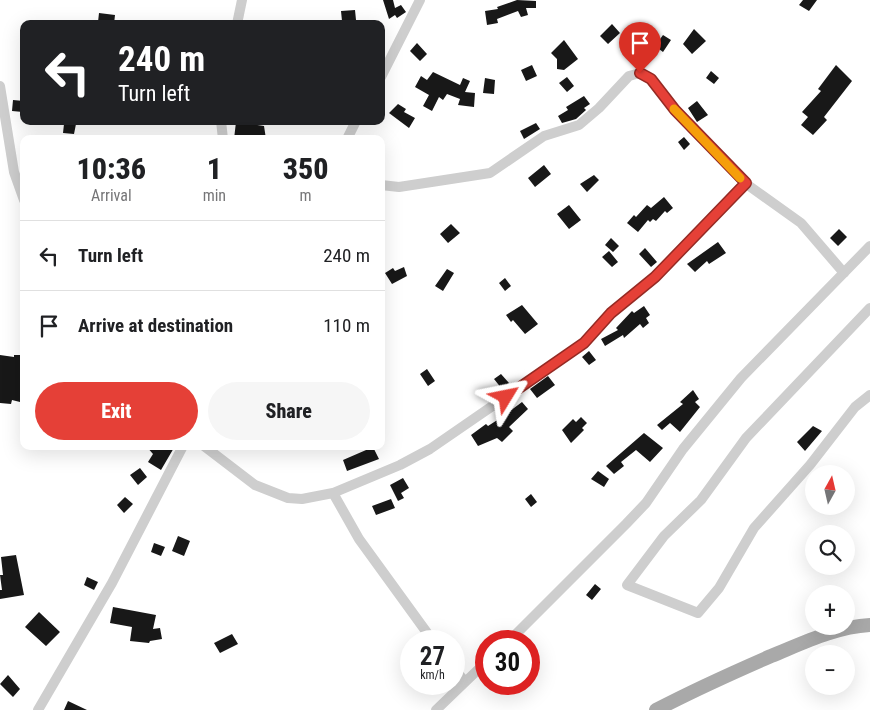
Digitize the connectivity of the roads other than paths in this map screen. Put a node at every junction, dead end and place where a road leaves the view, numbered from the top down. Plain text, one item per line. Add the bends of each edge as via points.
1 (242, 0) edge
2 (420, 0) edge
3 (238, 20) edge
4 (385, 70) edge
5 (0, 86) edge
6 (746, 183) junction
7 (385, 185) edge
8 (20, 189) edge
9 (870, 246) edge
10 (844, 273) junction
11 (870, 308) edge
12 (870, 396) edge
13 (180, 450) edge
14 (209, 450) edge
15 (333, 493) junction
16 (870, 625) edge
17 (425, 630) edge
18 (520, 630) edge
19 (475, 672) edge
20 (465, 682) edge
21 (452, 695) edge
22 (38, 710) edge
23 (436, 710) edge
24 (656, 710) edge

1 - 3 street
2 - 4 street
5 - 8 street via 14,172
6 - 7 street via 675,110 651,79 640,73 629,76 579,125 544,136 490,173 412,185
6 - 10 street via 801,223
6 - 15 street via 655,277 611,313 569,355 430,449
9 - 10 street
10 - 18 street via 741,378 683,449 646,503
11 - 12 street via 746,438 701,500 664,536 627,585 698,613 719,588 754,528 810,465 855,407
13 - 22 street via 112,583
14 - 15 street via 255,485 274,494 302,499
15 - 17 street via 359,539
16 - 24 main road via 854,626 817,637 698,688
19 - 20 street
21 - 23 street

